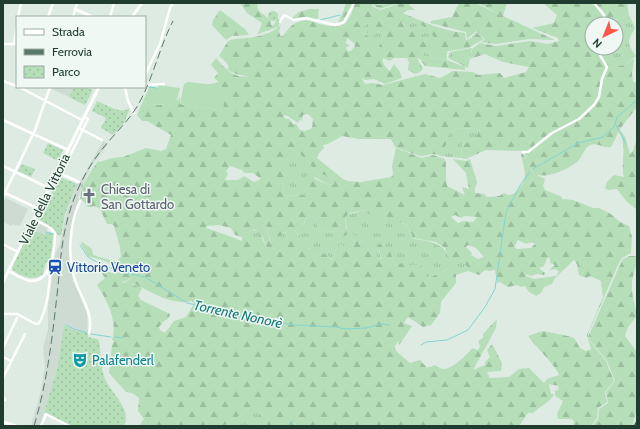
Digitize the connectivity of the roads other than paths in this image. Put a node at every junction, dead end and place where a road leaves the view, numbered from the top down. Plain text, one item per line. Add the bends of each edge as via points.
1 (22, 3) edge
2 (53, 3) edge
3 (77, 3) edge
4 (114, 3) edge
5 (142, 3) edge
6 (173, 3) edge
7 (354, 3) edge
8 (594, 3) edge
9 (75, 9) junction
10 (18, 16) edge
11 (48, 16) edge
12 (73, 16) edge
13 (91, 16) edge
14 (110, 16) edge
15 (133, 16) edge
16 (604, 16) edge
17 (280, 22) dead end
18 (3, 44) edge
19 (16, 44) edge
20 (601, 56) edge
21 (146, 73) edge
22 (3, 80) edge
23 (164, 84) dead end
24 (16, 85) edge
25 (146, 85) edge
26 (22, 88) edge
27 (50, 88) edge
28 (99, 88) edge
29 (125, 88) edge
30 (45, 101) junction
31 (134, 113) dead end
32 (86, 117) junction
33 (3, 120) edge
34 (82, 120) junction
35 (79, 128) junction
36 (82, 130) junction
37 (33, 133) junction
38 (102, 140) dead end
39 (68, 150) junction
40 (523, 152) dead end
41 (3, 166) edge
42 (14, 171) junction
43 (57, 172) junction
44 (61, 174) junction
45 (79, 182) dead end
46 (49, 188) junction
47 (4, 192) edge
48 (3, 197) edge
49 (80, 201) tunnel mouth
50 (39, 209) junction
51 (34, 219) junction
52 (3, 244) edge
53 (18, 252) junction
54 (8, 271) junction
55 (46, 272) junction
56 (3, 282) edge
57 (3, 314) edge
58 (17, 318) dead end
59 (89, 333) dead end
60 (24, 334) dead end
61 (3, 348) edge
62 (3, 357) edge
63 (11, 361) junction
64 (3, 378) edge
65 (3, 396) edge
66 (4, 400) edge
67 (3, 422) edge
68 (16, 426) edge
69 (42, 426) edge
70 (69, 426) edge

1 - 10 street
2 - 11 street
3 - 9 street
4 - 14 street
5 - 15 street
6 - 21 street via 160,44
7 - 17 street via 344,22 338,25 306,18 294,20 283,16
8 - 16 street
9 - 12 street
9 - 13 street
18 - 19 street
20 - 40 street via 607,67 597,101 579,119 552,133 528,152
22 - 24 street
23 - 25 street
26 - 30 street
27 - 30 street
28 - 32 street, Viale della Vittoria
29 - 31 street
30 - 34 street
30 - 37 street
32 - 34 street, Viale della Vittoria
32 - 36 street, Viale della Vittoria
33 - 37 street
34 - 35 street, Viale della Vittoria
35 - 36 street
35 - 39 street, Viale della Vittoria
36 - 38 street
36 - 44 street, Viale della Vittoria
37 - 39 street
37 - 42 street
39 - 43 street, Viale della Vittoria
41 - 42 street
42 - 46 street
42 - 47 street
43 - 44 street
43 - 46 street, Viale della Vittoria
44 - 45 street
46 - 50 street, Viale della Vittoria
47 - 48 street
47 - 50 street
49 - 59 street via 73,225 71,256 76,283 90,315
50 - 51 street, Viale della Vittoria
51 - 53 street, Viale della Vittoria
51 - 55 street via 54,232 52,258
52 - 53 street
53 - 54 street, Viale della Vittoria
54 - 55 street via 33,281 40,279
54 - 56 street, Viale della Vittoria
55 - 57 street via 50,275 47,301 41,320 36,324 17,314
58 - 61 street
60 - 63 street
62 - 63 street
63 - 64 street
65 - 66 street
67 - 68 street
69 - 70 street via 46,414

